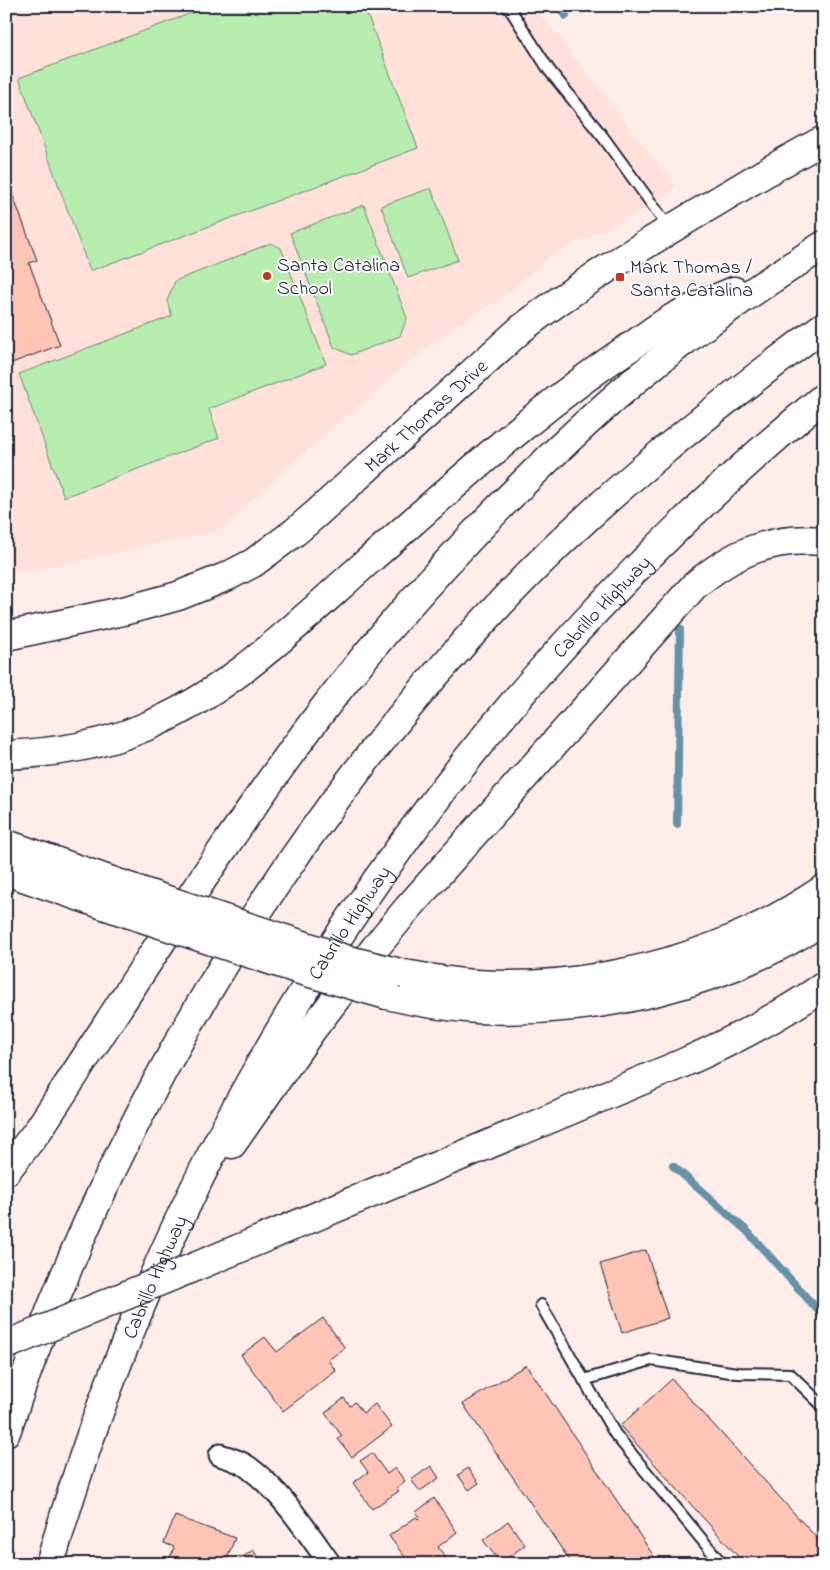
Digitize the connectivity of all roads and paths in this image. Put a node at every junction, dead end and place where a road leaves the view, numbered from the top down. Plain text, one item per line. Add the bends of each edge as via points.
1 (506, 6) edge
2 (824, 140) edge
3 (670, 230) junction
4 (824, 245) edge
5 (790, 267) junction
6 (824, 326) edge
7 (824, 397) edge
8 (824, 541) edge
9 (6, 636) edge
10 (6, 755) edge
11 (6, 844) edge
12 (6, 871) edge
13 (824, 889) edge
14 (134, 902) junction
15 (824, 920) edge
16 (824, 986) edge
17 (6, 1171) edge
18 (178, 1221) junction
19 (541, 1305) dead end
20 (6, 1345) edge
21 (584, 1380) junction
22 (824, 1407) edge
23 (6, 1432) edge
24 (220, 1454) dead end
25 (50, 1564) edge
26 (330, 1564) edge
27 (722, 1564) edge

1 - 3 lane via 549,70 603,137
2 - 3 main road, Mark Thomas Drive
3 - 9 main road, Mark Thomas Drive via 588,281 521,329 316,514 253,563 178,596
4 - 5 main road
5 - 10 main road via 674,317 586,377 521,428 261,655 209,694 164,719 113,739 58,751
5 - 17 main road via 679,344 595,415 515,491 402,612 332,697 267,785 54,1106
6 - 23 main road via 675,440 551,551 439,670 337,797 241,938 161,1075 66,1273
7 - 18 main road, Cabrillo Highway via 722,484 644,561 533,680 464,764 386,866 305,986 226,1124
8 - 18 main road via 784,541 742,553 694,586 375,948 311,1031
11 - 14 main road
12 - 14 main road
13 - 14 main road, bridge via 749,932 665,962 612,975 502,985 452,982 404,974
14 - 15 main road, bridge via 292,968 421,1002 495,1009 560,1007 673,986 732,966 786,942
16 - 20 main road, bridge via 779,1016 681,1064
18 - 25 main road, Cabrillo Highway via 113,1372
19 - 21 lane
21 - 22 lane via 652,1360 737,1373 790,1374
21 - 27 lane via 614,1434
24 - 26 street via 248,1467 260,1477 297,1518

